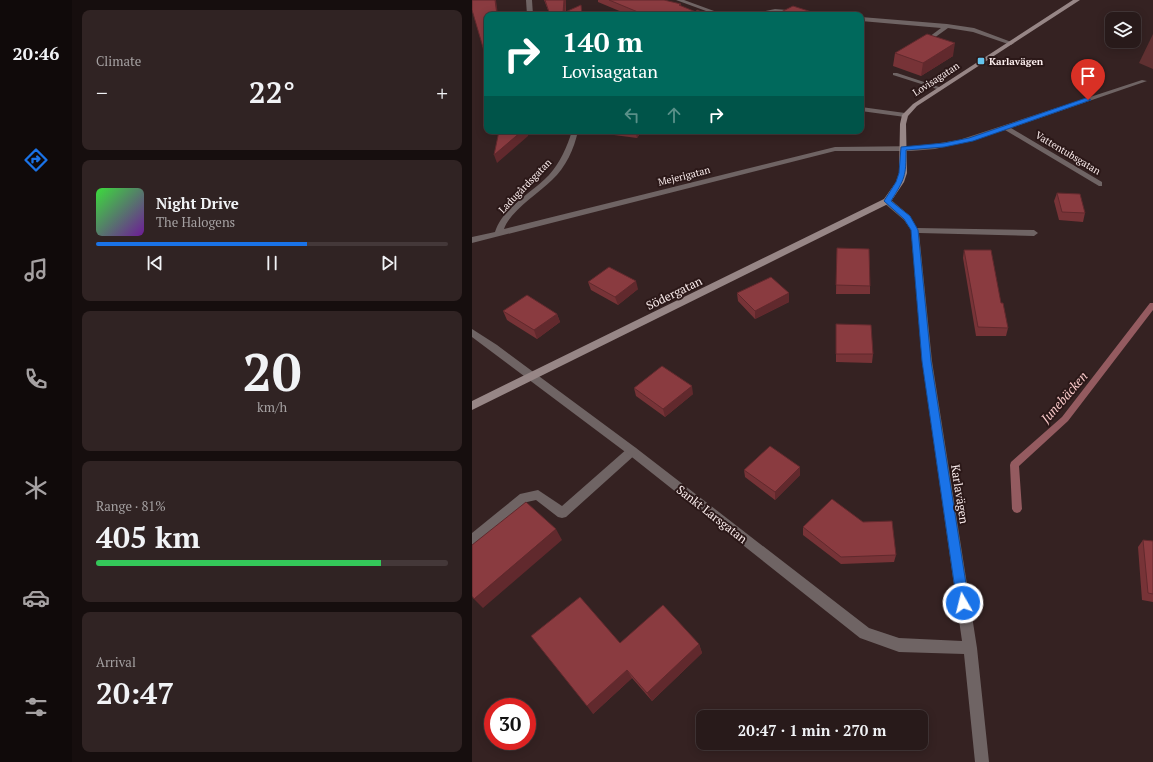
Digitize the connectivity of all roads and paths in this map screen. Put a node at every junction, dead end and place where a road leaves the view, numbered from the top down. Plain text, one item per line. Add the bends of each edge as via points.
1 (529, 0) edge
2 (679, 0) edge
3 (1077, 0) edge
4 (530, 12) edge
5 (713, 12) edge
6 (768, 12) edge
7 (787, 12) edge
8 (864, 19) edge
9 (947, 26) junction
10 (1011, 43) junction
11 (917, 47) edge
12 (895, 74) edge
13 (1144, 81) dead end
14 (939, 88) junction
15 (864, 109) edge
16 (905, 115) junction
17 (1005, 127) junction
18 (574, 134) edge
19 (903, 148) junction
20 (1100, 184) dead end
21 (887, 201) junction
22 (915, 230) junction
23 (499, 232) junction
24 (1034, 233) dead end
25 (472, 240) edge
26 (472, 332) edge
27 (532, 377) junction
28 (472, 406) edge
29 (632, 451) junction
30 (472, 540) edge
31 (970, 648) junction
32 (982, 762) edge

1 - 4 street
2 - 5 street
3 - 10 street, Lovisagatan
6 - 7 street
8 - 9 street
9 - 10 street via 974,30
9 - 11 street
10 - 14 street, Lovisagatan
12 - 14 street
13 - 17 street, Vattentubsgatan
14 - 16 street, Lovisagatan
15 - 16 street
16 - 19 street
17 - 19 street, Vattentubsgatan via 944,145
17 - 20 street, Vattentubsgatan
18 - 23 street, Ladugårdsgatan via 564,159 551,177 511,213
19 - 21 street via 903,173
19 - 23 street, Mejerigatan via 835,149
21 - 22 street via 907,218
21 - 27 street, Södergatan
22 - 24 street
22 - 31 street, Karlavägen via 927,361
23 - 25 street, Mejerigatan
26 - 27 street, Sankt Larsgatan
27 - 28 street, Södergatan
27 - 29 street, Sankt Larsgatan
29 - 30 street via 562,513 538,495 524,497
29 - 31 street, Sankt Larsgatan via 865,633 899,645
31 - 32 street, Karlavägen

